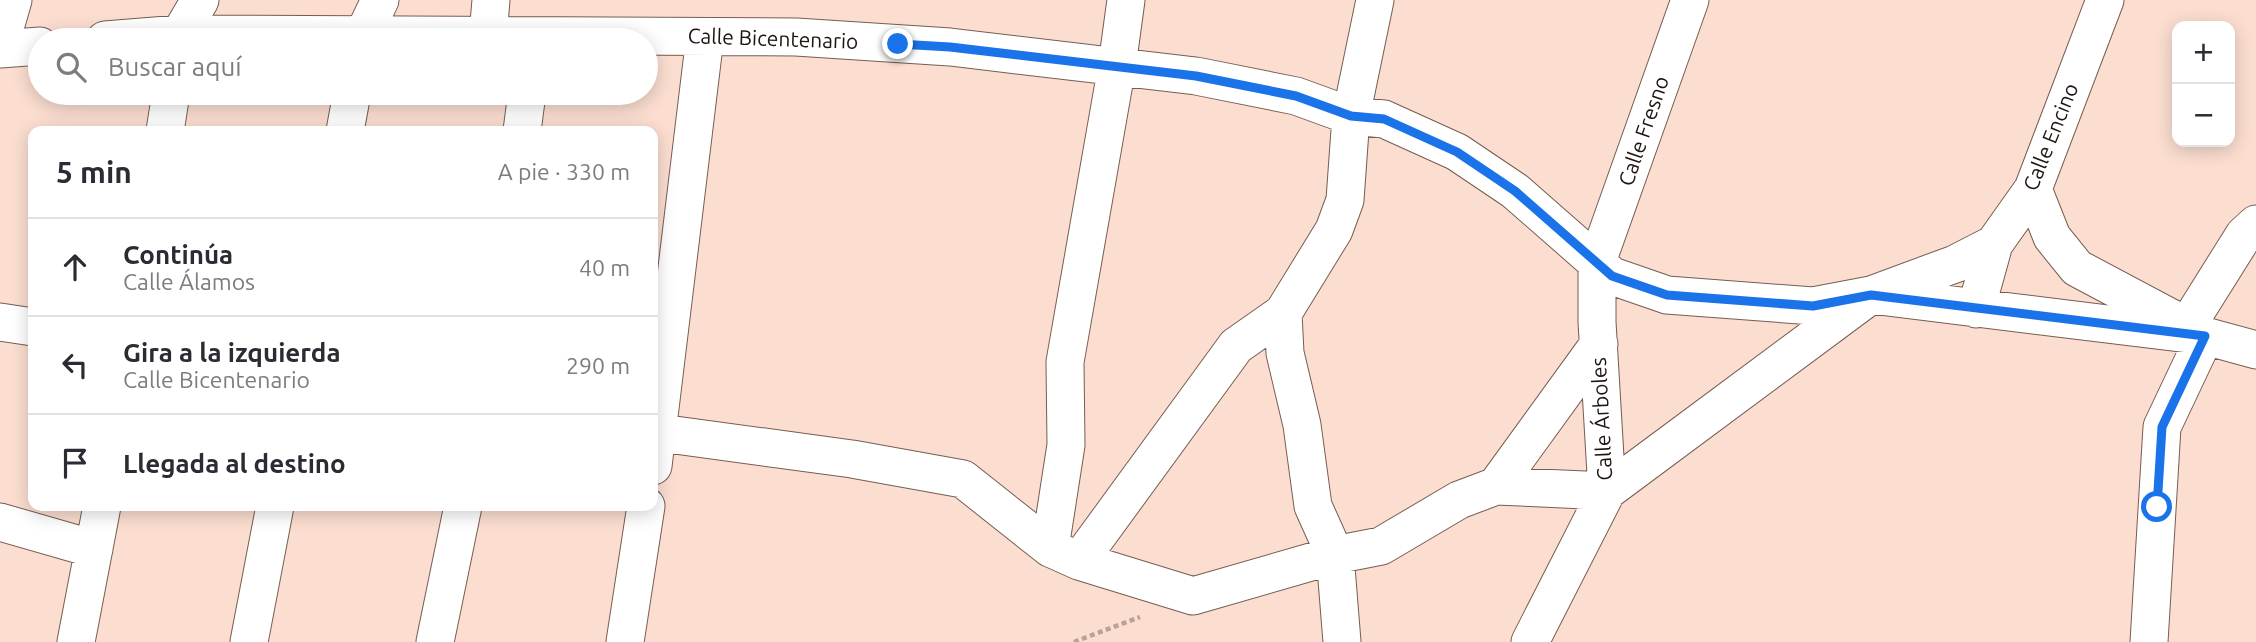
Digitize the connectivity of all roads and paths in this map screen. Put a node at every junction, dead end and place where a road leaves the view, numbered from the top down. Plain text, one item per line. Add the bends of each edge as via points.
1 (13, 0) edge
2 (200, 0) edge
3 (380, 0) edge
4 (1126, 0) edge
5 (1375, 0) edge
6 (1690, 0) edge
7 (2105, 0) edge
8 (489, 18) edge
9 (184, 28) edge
10 (366, 28) edge
11 (422, 28) edge
12 (512, 28) edge
13 (658, 37) edge
14 (705, 37) junction
15 (28, 46) edge
16 (0, 47) edge
17 (1117, 66) junction
18 (169, 105) edge
19 (350, 105) edge
20 (525, 105) edge
21 (1351, 116) junction
22 (166, 126) edge
23 (346, 126) edge
24 (523, 126) edge
25 (2033, 189) junction
26 (2256, 224) edge
27 (1994, 244) junction
28 (1597, 262) junction
29 (1871, 295) junction
30 (1976, 309) junction
31 (1283, 313) junction
32 (0, 322) edge
33 (28, 326) edge
34 (2196, 331) junction
35 (1598, 344) junction
36 (2256, 350) edge
37 (658, 419) edge
38 (658, 443) edge
39 (1496, 486) junction
40 (1606, 491) junction
41 (101, 511) edge
42 (274, 511) edge
43 (462, 511) edge
44 (645, 511) edge
45 (0, 522) edge
46 (94, 549) junction
47 (1065, 555) junction
48 (1335, 555) junction
49 (1145, 614) dead end
50 (76, 642) edge
51 (249, 642) edge
52 (435, 642) edge
53 (625, 642) edge
54 (1074, 642) edge
55 (1342, 642) edge
56 (1530, 642) edge
57 (2149, 642) edge

1 - 16 street
2 - 9 street
3 - 10 street
4 - 17 street
5 - 21 street
6 - 28 street, Calle Fresno
7 - 25 street, Calle Encino
8 - 11 street, Calle Bicentenario
8 - 12 street, Calle Bicentenario
13 - 14 street, Calle Bicentenario
14 - 17 street, Calle Bicentenario via 796,37 950,47
14 - 37 street
15 - 16 street
17 - 21 street, Calle Bicentenario via 1296,96
17 - 47 street via 1065,362
18 - 22 street
19 - 23 street
20 - 24 street
21 - 28 street, Calle Bicentenario via 1384,119 1457,152 1515,191
21 - 31 street via 1345,200 1334,230
25 - 27 street, Calle Encino
25 - 34 street via 2052,237 2077,268
26 - 34 street via 2244,235
27 - 29 street via 1955,264
27 - 30 street, Calle Encino
28 - 29 street, Calle Bicentenario via 1612,276 1667,295 1813,306
28 - 35 street, Calle Árboles
29 - 30 street, Calle Bicentenario
29 - 40 street
30 - 34 street, Calle Bicentenario
31 - 47 street via 1236,346
31 - 48 street via 1285,353 1302,425 1313,506
32 - 33 street
34 - 36 street, Calle Bicentenario
34 - 57 street via 2162,427
35 - 39 street
35 - 40 street, Calle Árboles
38 - 47 street via 852,458 963,480
39 - 40 street
39 - 48 street via 1459,500 1381,547
40 - 56 street, Calle Árboles
41 - 46 street
42 - 51 street
43 - 52 street
44 - 53 street
45 - 46 street
46 - 50 street
47 - 48 street via 1193,596
48 - 55 street
49 - 54 path

